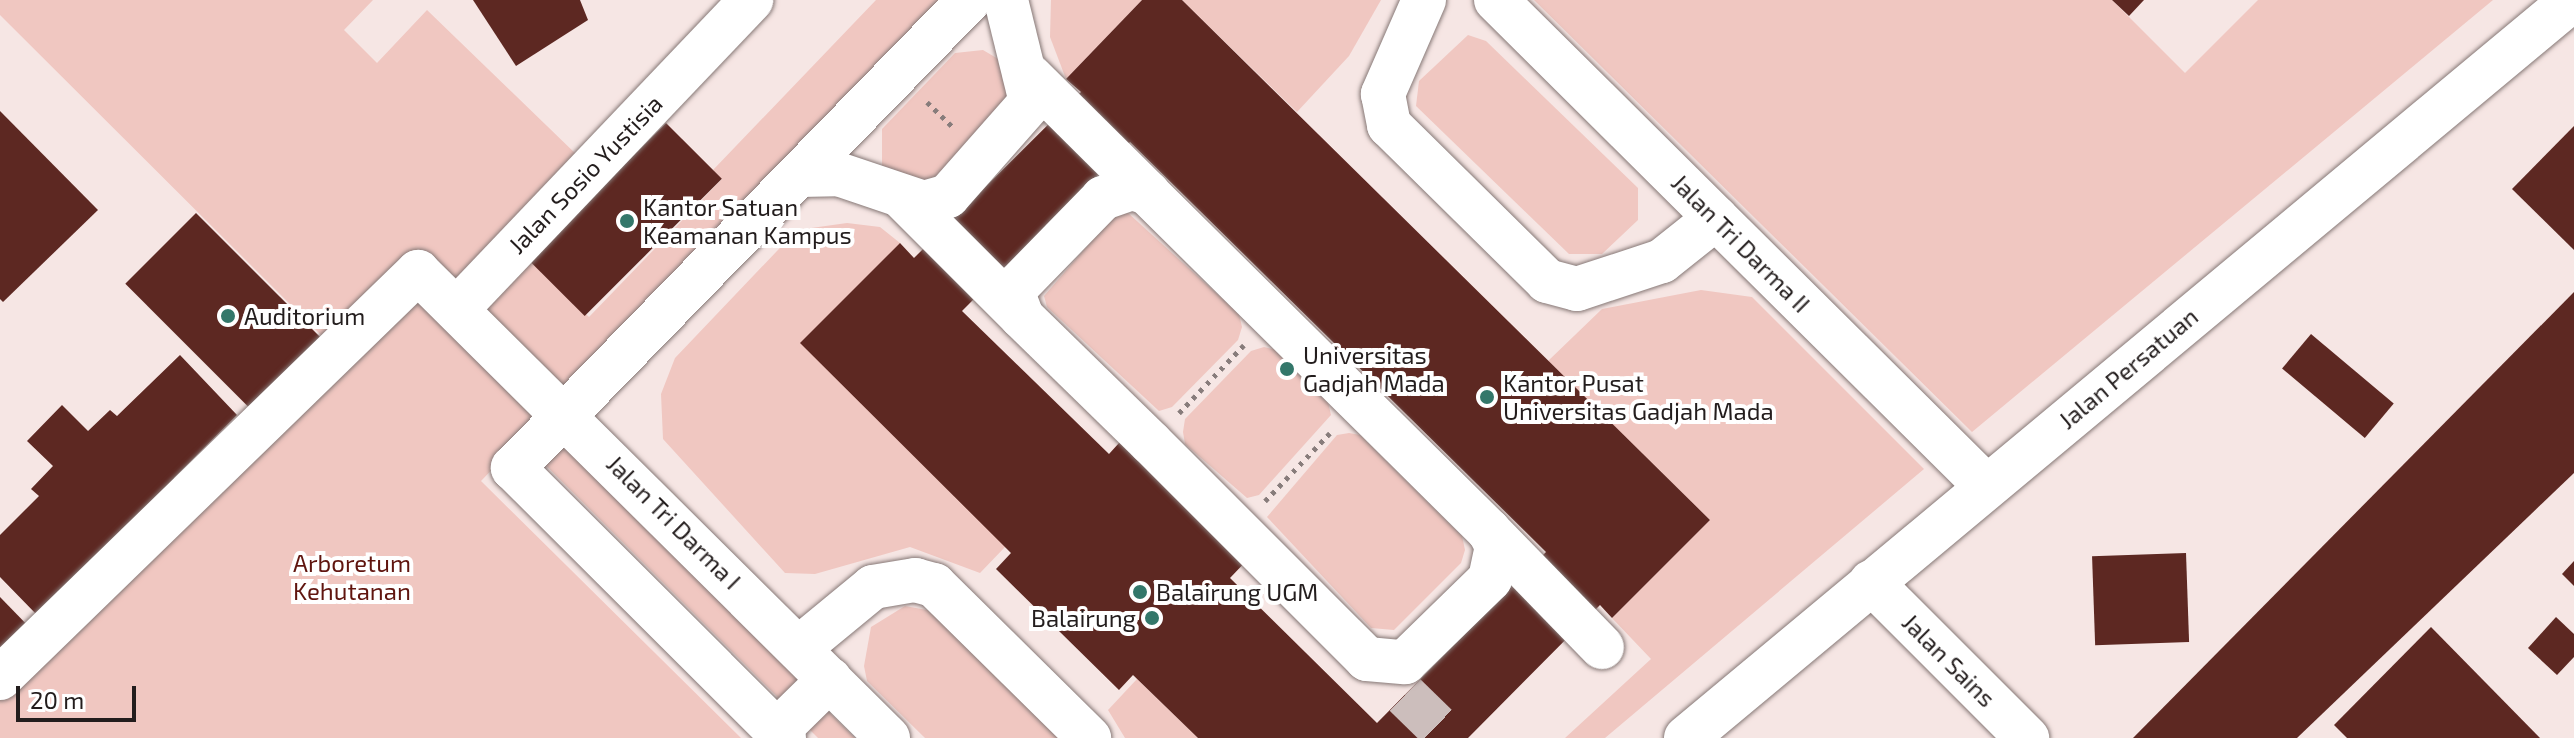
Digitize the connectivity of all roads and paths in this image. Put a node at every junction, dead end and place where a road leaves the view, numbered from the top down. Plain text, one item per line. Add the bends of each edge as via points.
1 (751, 0) edge
2 (969, 0) edge
3 (1006, 0) edge
4 (1424, 0) edge
5 (1496, 0) edge
6 (2572, 0) edge
7 (898, 73) junction
8 (1030, 76) junction
9 (984, 158) junction
10 (799, 175) junction
11 (1148, 193) junction
12 (901, 196) junction
13 (1716, 218) junction
14 (457, 309) junction
15 (1022, 317) junction
16 (1272, 317) junction
17 (1359, 404) junction
18 (566, 414) junction
19 (1150, 442) junction
20 (1986, 486) junction
21 (1237, 529) junction
22 (1489, 531) junction
23 (1871, 582) junction
24 (1602, 647) dead end
25 (799, 648) junction
26 (1367, 659) junction
27 (0, 678) edge
28 (830, 679) junction
29 (1405, 695) tunnel mouth
30 (781, 734) edge
31 (888, 738) edge
32 (1089, 738) edge
33 (1686, 738) edge
34 (2027, 738) edge

1 - 14 main road, Jalan Sosio Yustisia
2 - 7 main road
3 - 8 main road
4 - 13 main road via 1383,94 1389,125 1547,281 1577,289 1662,261
5 - 13 main road, Jalan Tri Darma II
6 - 20 main road, Jalan Persatuan
7 - 9 path
7 - 10 main road
8 - 9 main road via 1025,115
8 - 11 main road
9 - 12 main road via 936,201
10 - 12 main road via 838,174
10 - 18 main road
11 - 15 main road via 1132,188 1103,198 1018,285 1014,296
11 - 16 main road
12 - 15 main road
13 - 20 main road, Jalan Tri Darma II
14 - 18 main road, Jalan Tri Darma I
14 - 27 main road via 418,272
15 - 19 main road
16 - 17 main road
16 - 19 path
17 - 21 path
17 - 22 main road
18 - 25 main road, Jalan Tri Darma I
18 - 30 main road via 513,468
19 - 21 main road
20 - 23 main road, Jalan Persatuan
21 - 26 main road
22 - 24 main road
22 - 26 main road via 1497,546 1490,579 1405,662
23 - 33 main road, Jalan Persatuan
23 - 34 main road, Jalan Sains
25 - 28 main road, Jalan Tri Darma I
25 - 32 main road via 873,587 934,585
26 - 29 main road
28 - 30 main road
28 - 31 main road, Jalan Tri Darma I

